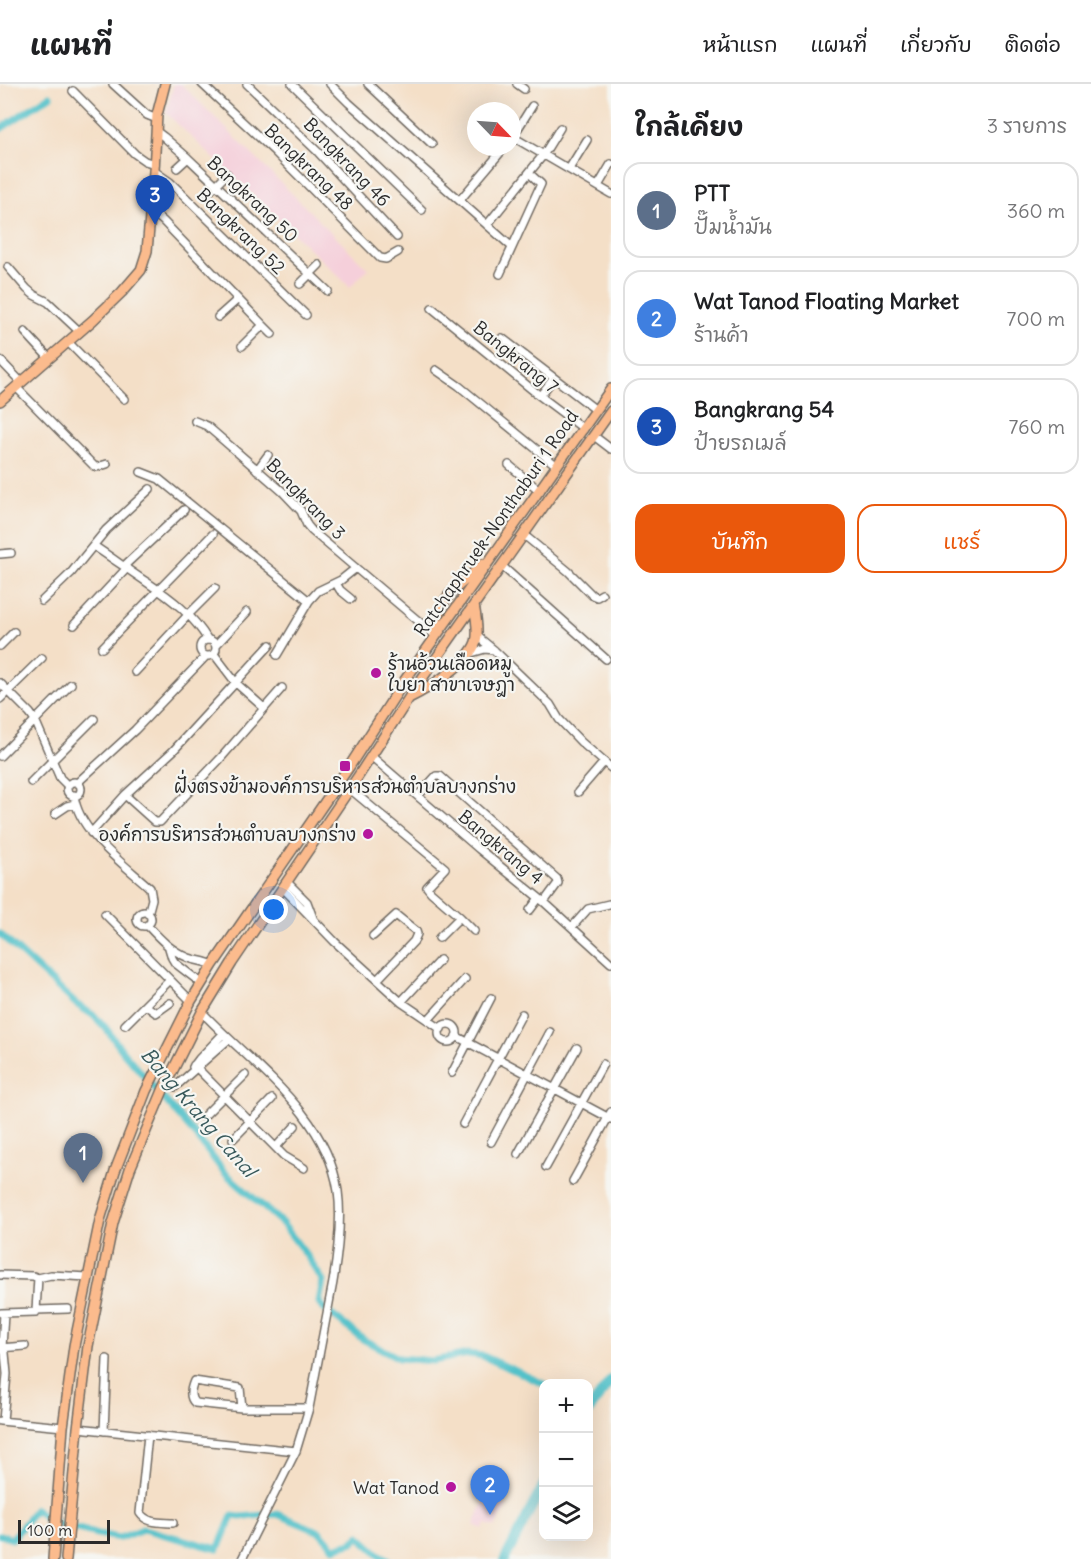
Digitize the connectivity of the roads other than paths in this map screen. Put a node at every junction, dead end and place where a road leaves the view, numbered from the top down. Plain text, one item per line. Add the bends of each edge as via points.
1 (113, 84) edge
2 (165, 84) edge
3 (202, 84) edge
4 (247, 84) edge
5 (292, 84) edge
6 (330, 84) edge
7 (368, 84) edge
8 (517, 84) edge
9 (524, 89) dead end
10 (73, 91) dead end
11 (532, 106) dead end
12 (157, 119) junction
13 (521, 124) edge
14 (560, 128) dead end
15 (156, 131) junction
16 (587, 140) dead end
17 (521, 141) edge
18 (432, 144) dead end
19 (544, 154) junction
20 (497, 156) edge
21 (188, 158) junction
22 (611, 164) edge
23 (155, 167) junction
24 (177, 168) dead end
25 (569, 169) junction
26 (529, 173) junction
27 (227, 174) dead end
28 (216, 184) junction
29 (598, 186) junction
30 (207, 194) dead end
31 (611, 194) edge
32 (460, 200) junction
33 (422, 210) dead end
34 (151, 211) junction
35 (487, 225) junction
36 (398, 237) dead end
37 (512, 246) junction
38 (398, 252) dead end
39 (319, 265) dead end
40 (8, 267) dead end
41 (310, 274) junction
42 (500, 274) dead end
43 (300, 284) dead end
44 (328, 291) dead end
45 (237, 300) junction
46 (432, 308) dead end
47 (306, 315) dead end
48 (218, 317) dead end
49 (263, 325) junction
50 (25, 332) dead end
51 (80, 332) junction
52 (272, 334) dead end
53 (502, 338) dead end
54 (68, 342) junction
55 (242, 346) dead end
56 (49, 358) junction
57 (0, 360) edge
58 (436, 370) dead end
59 (554, 378) junction
60 (19, 385) junction
61 (611, 389) edge
62 (540, 396) junction
63 (124, 399) dead end
64 (0, 401) edge
65 (596, 410) junction
66 (610, 416) edge
67 (195, 421) dead end
68 (584, 429) junction
69 (594, 436) junction
70 (611, 449) edge
71 (268, 455) dead end
72 (107, 464) dead end
73 (509, 465) dead end
74 (557, 466) junction
75 (258, 470) junction
76 (141, 472) dead end
77 (150, 489) dead end
78 (540, 491) junction
79 (183, 510) dead end
80 (213, 534) dead end
81 (524, 534) junction
82 (94, 546) junction
83 (497, 551) junction
84 (11, 553) dead end
85 (0, 554) edge
86 (502, 566) junction
87 (126, 567) junction
88 (356, 568) junction
89 (336, 583) junction
90 (215, 588) dead end
91 (159, 590) junction
92 (602, 594) dead end
93 (351, 599) dead end
94 (42, 601) dead end
95 (309, 602) junction
96 (474, 605) junction
97 (247, 612) dead end
98 (189, 614) junction
99 (436, 621) junction
100 (422, 624) junction
101 (74, 625) dead end
102 (14, 632) dead end
103 (477, 636) junction
104 (435, 637) junction
105 (208, 640) junction
106 (216, 645) junction
107 (270, 645) dead end
108 (0, 646) edge
109 (102, 648) dead end
110 (494, 650) junction
111 (468, 654) junction
112 (210, 655) junction
113 (277, 655) dead end
114 (42, 658) dead end
115 (606, 659) dead end
116 (135, 672) dead end
117 (0, 682) edge
118 (236, 683) junction
119 (70, 684) dead end
120 (282, 688) dead end
121 (8, 691) junction
122 (0, 699) edge
123 (408, 699) junction
124 (264, 708) junction
125 (94, 719) dead end
126 (35, 720) junction
127 (0, 756) edge
128 (371, 756) junction
129 (52, 762) junction
130 (604, 762) junction
131 (611, 768) edge
132 (31, 782) dead end
133 (77, 783) junction
134 (68, 786) junction
135 (350, 789) junction
136 (578, 792) dead end
137 (125, 795) junction
138 (418, 796) junction
139 (75, 800) junction
140 (55, 813) dead end
141 (91, 833) junction
142 (285, 885) junction
143 (541, 900) junction
144 (609, 904) dead end
145 (530, 910) dead end
146 (105, 914) dead end
147 (148, 914) junction
148 (460, 917) junction
149 (147, 925) junction
150 (572, 927) junction
151 (474, 931) dead end
152 (373, 936) dead end
153 (439, 938) dead end
154 (169, 948) junction
155 (195, 960) junction
156 (440, 960) dead end
157 (611, 963) edge
158 (213, 965) junction
159 (190, 973) junction
160 (465, 979) dead end
161 (171, 980) junction
162 (378, 980) junction
163 (201, 983) junction
164 (491, 998) dead end
165 (191, 1001) junction
166 (401, 1002) junction
167 (170, 1003) dead end
168 (145, 1005) junction
169 (202, 1012) junction
170 (522, 1014) dead end
171 (428, 1020) junction
172 (125, 1025) dead end
173 (441, 1029) junction
174 (550, 1032) dead end
175 (226, 1036) junction
176 (456, 1036) junction
177 (468, 1042) junction
178 (577, 1048) dead end
179 (499, 1058) junction
180 (603, 1064) dead end
181 (194, 1068) junction
182 (452, 1073) dead end
183 (527, 1073) junction
184 (245, 1075) dead end
185 (175, 1087) dead end
186 (555, 1088) junction
187 (224, 1096) junction
188 (272, 1099) dead end
189 (581, 1103) junction
190 (610, 1116) edge
191 (203, 1117) dead end
192 (251, 1121) junction
193 (463, 1124) dead end
194 (295, 1126) dead end
195 (233, 1139) dead end
196 (491, 1142) dead end
197 (276, 1147) junction
198 (518, 1154) dead end
199 (546, 1167) dead end
200 (304, 1168) dead end
201 (573, 1181) dead end
202 (0, 1275) edge
203 (38, 1278) junction
204 (88, 1278) junction
205 (68, 1309) dead end
206 (36, 1310) junction
207 (2, 1313) edge
208 (25, 1346) dead end
209 (1, 1348) edge
210 (107, 1359) dead end
211 (242, 1407) junction
212 (309, 1408) junction
213 (2, 1421) edge
214 (63, 1427) junction
215 (78, 1428) junction
216 (104, 1431) junction
217 (148, 1435) junction
218 (296, 1451) junction
219 (173, 1523) dead end
220 (52, 1559) edge
221 (66, 1559) edge
222 (242, 1559) edge

1 - 12 street via 147,115
2 - 12 main road
3 - 38 street, Bangkrang 48 via 380,258
4 - 36 street, Bangkrang 46
5 - 33 street
6 - 32 street
7 - 18 street
8 - 9 street
10 - 23 street, Bangkrang 52 via 135,153
11 - 13 street
12 - 15 main road
14 - 19 street
15 - 21 street, Bangkrang 50
15 - 23 main road
16 - 25 street
17 - 19 street
19 - 25 street
19 - 26 street
20 - 32 street
21 - 24 street
21 - 28 street, Bangkrang 50
22 - 29 street
23 - 34 main road
23 - 47 street, Bangkrang 52
25 - 29 street
26 - 35 street
26 - 37 street via 541,184
27 - 28 street
28 - 30 street
28 - 41 street, Bangkrang 50
29 - 31 street
32 - 35 street
34 - 45 street
34 - 51 main road via 141,270
35 - 37 street
37 - 42 street
39 - 41 street
40 - 51 street via 27,289 48,302
41 - 43 street
41 - 44 street, Bangkrang 50
45 - 48 street
45 - 49 street
46 - 62 street, Bangkrang 7
49 - 52 street
49 - 55 street
50 - 56 street
51 - 54 main road
53 - 59 street
54 - 56 main road
54 - 63 street
56 - 60 main road
57 - 60 street
58 - 74 street
59 - 62 street
59 - 65 street
60 - 64 main road
60 - 72 street via 94,466
61 - 65 main road, Ratchaphruek-Nonthaburi 1 Road
62 - 68 street, Bangkrang 7
65 - 68 main road, Ratchaphruek-Nonthaburi 1 Road
66 - 69 main road, Ratchaphruek-Nonthaburi 1 Road
67 - 75 street, Bangkrang 3 via 207,426
68 - 74 main road, Ratchaphruek-Nonthaburi 1 Road
69 - 70 street
69 - 81 main road, Ratchaphruek-Nonthaburi 1 Road
71 - 75 street
73 - 78 street
74 - 78 main road, Ratchaphruek-Nonthaburi 1 Road
75 - 88 street, Bangkrang 3 via 297,506 312,531
76 - 95 street via 159,478
77 - 82 street
78 - 83 main road, Ratchaphruek-Nonthaburi 1 Road
79 - 87 street
80 - 91 street
81 - 86 main road, Ratchaphruek-Nonthaburi 1 Road
81 - 92 street via 592,595
82 - 87 street
82 - 94 street
83 - 99 main road via 447,596
83 - 104 main road, Ratchaphruek-Nonthaburi 1 Road
84 - 85 street
86 - 96 main road, Ratchaphruek-Nonthaburi 1 Road
86 - 115 street
87 - 91 street
87 - 101 street
88 - 89 street
88 - 100 street, Bangkrang 3
89 - 93 street
89 - 95 street via 318,591
90 - 98 street
91 - 98 street
91 - 109 street
95 - 113 street
96 - 103 main road
96 - 123 main road, Ratchaphruek-Nonthaburi 1 Road
97 - 106 street
98 - 105 street
98 - 116 street
99 - 100 street
99 - 104 main road
100 - 104 street, Bangkrang 3
102 - 108 street
103 - 110 street
103 - 111 main road
104 - 158 main road, Ratchaphruek-Nonthaburi 1 Road
105 - 106 street
105 - 112 street via 200,647 202,654
106 - 112 street
107 - 118 street
110 - 111 street
110 - 130 street
111 - 123 main road via 434,685
112 - 118 street
112 - 133 street
114 - 121 street
117 - 121 street
118 - 124 street
118 - 137 street via 173,751
119 - 126 street
120 - 124 street
121 - 122 street
121 - 126 street
123 - 128 main road, Ratchaphruek-Nonthaburi 1 Road
124 - 137 street via 160,822 155,822
125 - 129 street
126 - 127 street
126 - 129 street
128 - 135 main road, Ratchaphruek-Nonthaburi 1 Road
128 - 138 street, Bangkrang 4
129 - 132 street
129 - 134 street
130 - 131 street
130 - 136 street
133 - 134 street
133 - 139 street via 81,790
134 - 139 street
135 - 142 main road, Ratchaphruek-Nonthaburi 1 Road
135 - 148 street via 445,868 427,887
137 - 141 street
138 - 143 street, Bangkrang 4
138 - 143 street via 440,776 557,879
139 - 140 street
139 - 141 street
141 - 147 street via 150,888
142 - 162 street via 307,902 314,921
142 - 169 main road, Ratchaphruek-Nonthaburi 1 Road
143 - 145 street
143 - 150 street, Bangkrang 4
144 - 150 street via 588,909
146 - 161 street
147 - 149 street via 151,919
147 - 149 street via 142,912 137,918 141,926
148 - 151 street
148 - 153 street
149 - 154 street
150 - 157 street, Bangkrang 4
152 - 162 street via 396,915 417,934
154 - 155 street
154 - 159 street via 175,963
155 - 158 street
155 - 159 street
156 - 166 street
158 - 163 main road, Ratchaphruek-Nonthaburi 1 Road
159 - 163 street
160 - 171 street
161 - 165 street
161 - 168 street
162 - 166 street
163 - 165 main road, Ratchaphruek-Nonthaburi 1 Road
164 - 177 street
165 - 204 main road, Ratchaphruek-Nonthaburi 1 Road via 146,1091 115,1171
166 - 171 street
167 - 168 street via 156,1013
168 - 172 street
169 - 175 street
169 - 215 main road, Ratchaphruek-Nonthaburi 1 Road via 156,1104 113,1223 88,1346
170 - 179 street
171 - 173 street
173 - 176 street via 452,1025
173 - 176 street via 445,1041
174 - 183 street
175 - 181 street
175 - 212 street via 313,1126 335,1176 339,1206 337,1258
176 - 177 street
177 - 179 street
177 - 182 street
178 - 186 street
179 - 183 street
179 - 193 street
180 - 189 street
181 - 185 street
181 - 187 street
183 - 186 street
183 - 196 street
184 - 187 street
186 - 189 street
186 - 198 street
187 - 191 street
187 - 192 street
188 - 192 street
189 - 190 street
189 - 199 street
190 - 201 street
192 - 195 street
192 - 197 street
194 - 197 street
197 - 200 street
202 - 203 street
203 - 204 street
203 - 206 street
204 - 214 main road, Ratchaphruek-Nonthaburi 1 Road
205 - 206 street
206 - 207 street
207 - 209 street
208 - 209 street
209 - 213 street via 8,1374
210 - 216 street
211 - 211 street via 193,1402 190,1392 194,1381 240,1388
211 - 212 street
212 - 218 street
213 - 214 street
214 - 220 main road, Ratchaphruek-Nonthaburi 1 Road
215 - 216 street
215 - 221 main road, Ratchaphruek-Nonthaburi 1 Road
216 - 217 street
217 - 218 street
217 - 219 street via 140,1513 149,1521
218 - 222 street

